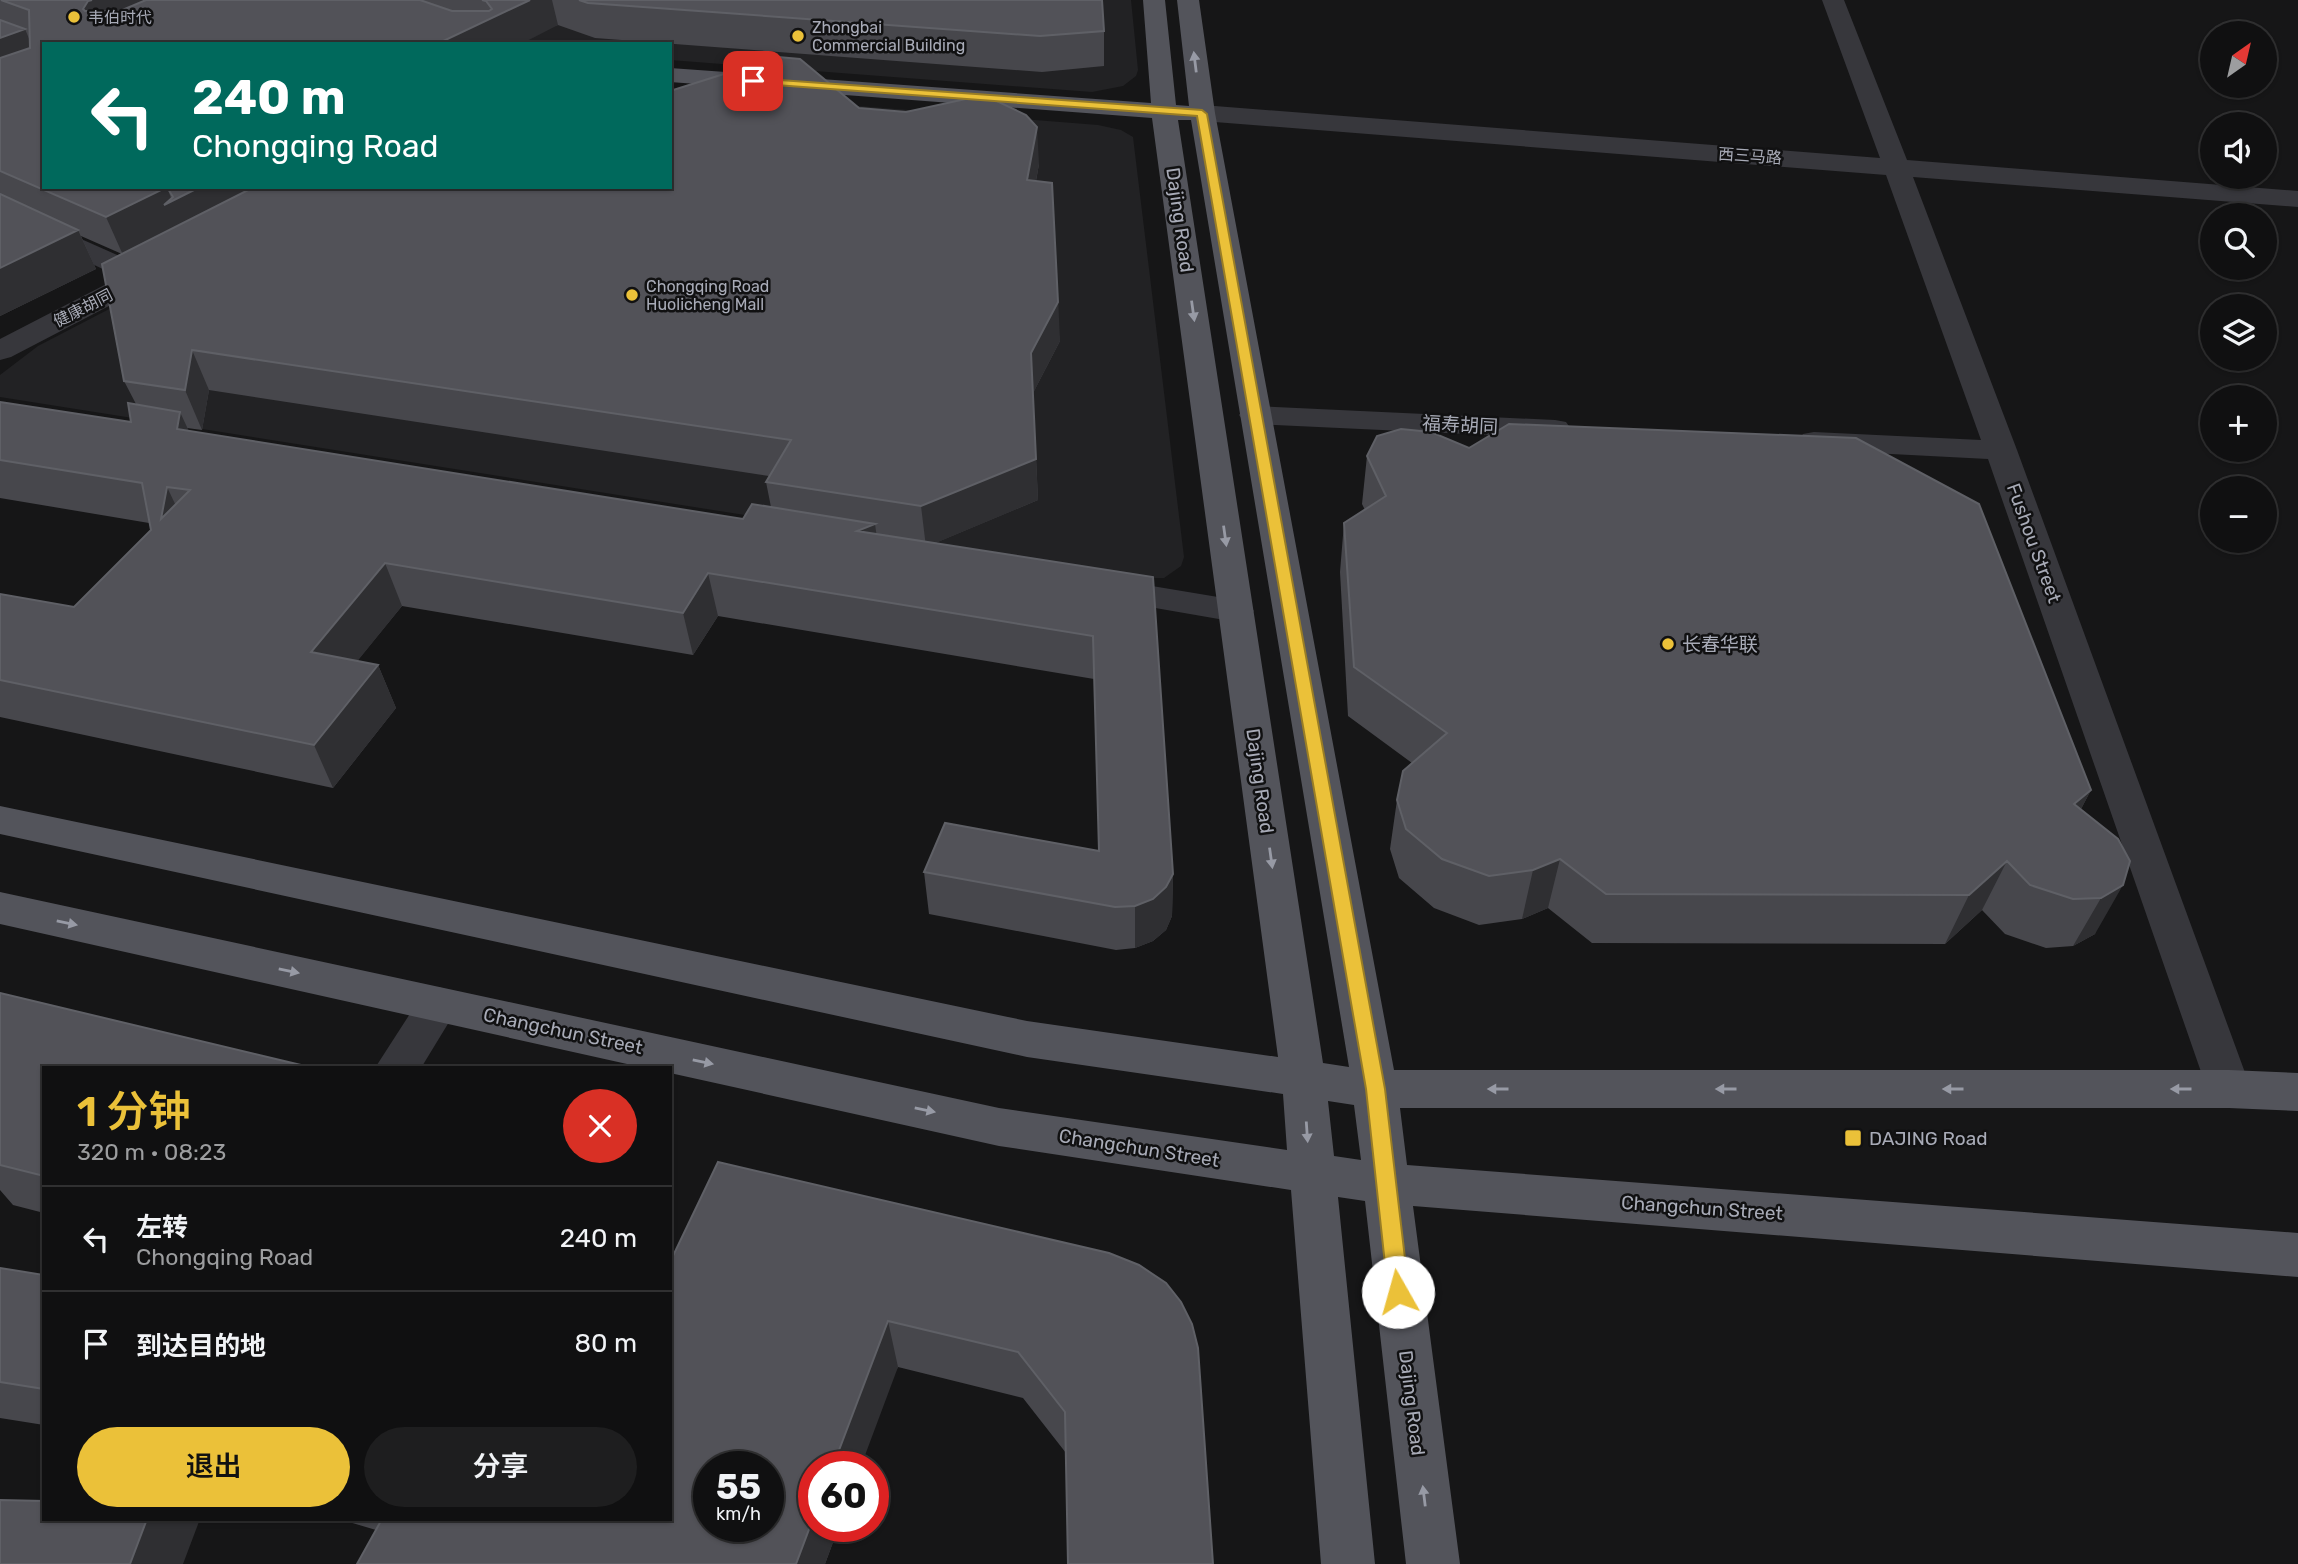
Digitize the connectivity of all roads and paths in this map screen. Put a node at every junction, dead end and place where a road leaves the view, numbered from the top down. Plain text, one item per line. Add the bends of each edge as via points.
1 (1154, 0) edge
2 (1188, 0) edge
3 (1833, 0) edge
4 (672, 75) edge
5 (1164, 112) junction
6 (1202, 114) junction
7 (1898, 167) junction
8 (2298, 199) edge
9 (0, 211) edge
10 (180, 257) edge
11 (143, 277) junction
12 (0, 351) edge
13 (1255, 415) junction
14 (1587, 431) edge
15 (1780, 440) edge
16 (2001, 450) junction
17 (1071, 584) edge
18 (1236, 611) junction
19 (0, 820) edge
20 (0, 908) edge
21 (439, 1004) junction
22 (398, 1066) edge
23 (1304, 1080) junction
24 (1375, 1089) junction
25 (2229, 1089) junction
26 (2298, 1092) edge
27 (1310, 1174) junction
28 (1385, 1184) junction
29 (2298, 1255) edge
30 (1348, 1564) edge
31 (1433, 1564) edge

1 - 5 main road, Dajing Road
6 -> 2 main road, Dajing Road
3 - 7 street, Fushou Street
4 - 5 main road
5 - 6 main road
5 -> 18 main road, Dajing Road
6 - 7 street, 西三马路
6 - 13 main road, Dajing Road
7 - 8 street, 西三马路
7 - 16 street, Fushou Street
9 - 11 street
10 - 11 street, 健康胡同
11 - 12 street, 健康胡同
13 - 14 street, 福寿胡同
13 - 24 main road, Dajing Road
15 - 16 street
16 - 25 street, Fushou Street
17 - 18 street
18 -> 23 main road, Dajing Road
19 - 23 main road via 1027,1039
20 -> 21 main road, Changchun Street
21 - 22 street
21 -> 27 main road, Changchun Street via 999,1127
23 - 24 main road
23 -> 27 main road, Dajing Road
25 -> 24 main road
24 - 28 main road, Dajing Road
25 - 26 main road
27 - 28 main road, Changchun Street
27 - 30 main road, Dajing Road
28 - 29 main road, Changchun Street
31 -> 28 main road, Dajing Road

